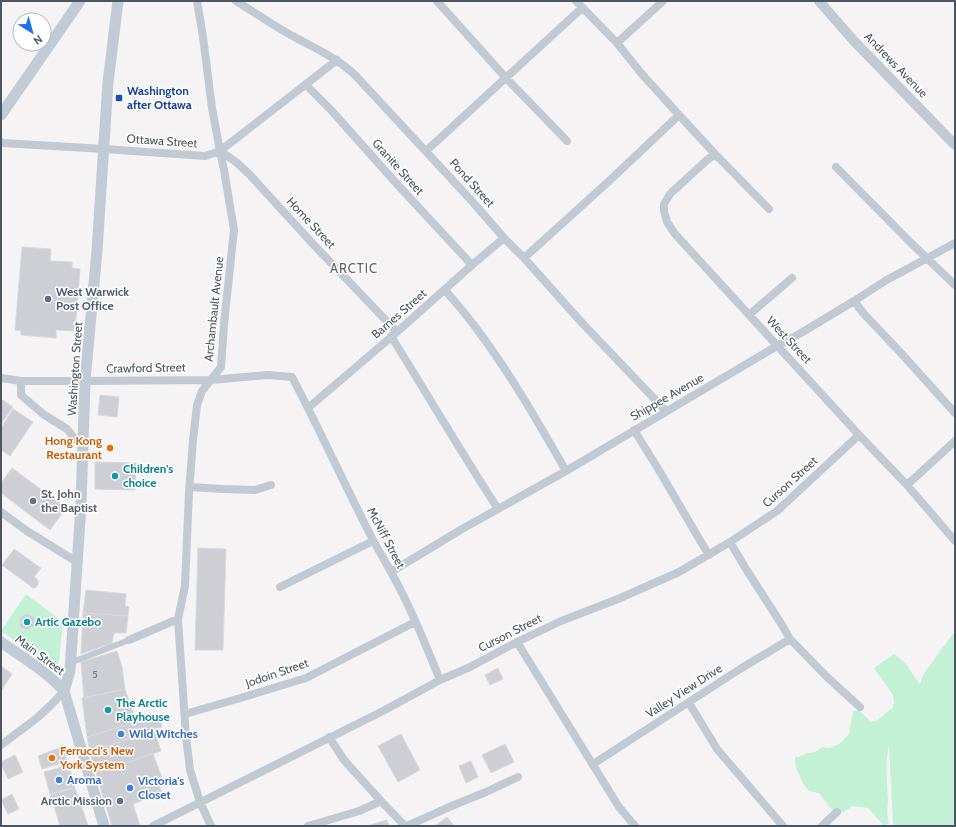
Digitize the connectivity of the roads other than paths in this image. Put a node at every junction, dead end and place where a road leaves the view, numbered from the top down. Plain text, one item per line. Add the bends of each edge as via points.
1 (80, 1) edge
2 (118, 1) edge
3 (197, 1) edge
4 (236, 1) edge
5 (437, 1) edge
6 (576, 1) edge
7 (663, 1) edge
8 (820, 1) edge
9 (582, 8) junction
10 (617, 43) junction
11 (337, 60) junction
12 (506, 78) junction
13 (306, 85) junction
14 (1, 115) edge
15 (679, 115) junction
16 (567, 141) dead end
17 (1, 142) edge
18 (955, 145) edge
19 (104, 149) junction
20 (220, 151) junction
21 (426, 151) junction
22 (715, 154) junction
23 (836, 167) dead end
24 (769, 209) dead end
25 (504, 238) junction
26 (955, 243) edge
27 (524, 258) junction
28 (927, 259) junction
29 (472, 265) junction
30 (792, 278) dead end
31 (955, 285) edge
32 (445, 290) junction
33 (854, 301) junction
34 (749, 315) junction
35 (394, 334) junction
36 (777, 346) junction
37 (1, 378) edge
38 (211, 380) junction
39 (20, 381) junction
40 (85, 381) junction
41 (308, 408) junction
42 (666, 411) junction
43 (955, 413) edge
44 (634, 430) junction
45 (858, 435) junction
46 (955, 441) edge
47 (84, 443) junction
48 (566, 471) junction
49 (270, 485) dead end
50 (907, 485) junction
51 (190, 487) junction
52 (498, 509) junction
53 (1, 512) edge
54 (373, 541) junction
55 (955, 541) edge
56 (730, 542) junction
57 (709, 555) junction
58 (77, 562) junction
59 (391, 572) junction
60 (280, 587) dead end
61 (178, 619) junction
62 (415, 622) junction
63 (790, 639) junction
64 (129, 640) joint
65 (1, 642) edge
66 (517, 642) junction
67 (70, 663) junction
68 (440, 680) junction
69 (64, 690) junction
70 (689, 703) junction
71 (860, 707) dead end
72 (184, 714) junction
73 (329, 737) junction
74 (1, 745) edge
75 (593, 764) junction
76 (518, 777) dead end
77 (381, 801) junction
78 (200, 802) junction
79 (837, 812) dead end
80 (104, 826) edge
81 (153, 826) edge
82 (211, 826) edge
83 (308, 826) edge
84 (406, 826) edge
85 (635, 826) edge
86 (783, 826) edge
87 (822, 826) edge

1 - 14 main road
2 - 19 main road, Washington Street via 108,82
3 - 20 street, Archambault Avenue
4 - 11 street, Pond Street
5 - 12 street
6 - 9 street
7 - 10 street
8 - 18 street, Andrews Avenue via 854,41
9 - 10 street
9 - 12 street
10 - 15 street
11 - 13 street, Ottawa Street
11 - 21 street, Pond Street via 355,75
12 - 16 street
12 - 21 street
13 - 20 street, Ottawa Street
13 - 29 street, Granite Street
15 - 22 street
15 - 27 street
17 - 19 street, Ottawa Street
19 - 20 street, Ottawa Street via 205,156
19 - 40 main road, Washington Street
20 - 35 street, Home Street via 249,174
20 - 38 street, Archambault Avenue via 234,230 221,367
21 - 25 street, Pond Street
22 - 24 street
22 - 34 street, West Street via 670,194 664,204 664,211 667,222 675,234
23 - 28 street
25 - 27 street, Pond Street
25 - 29 street, Barnes Street
26 - 28 street, Shippee Avenue
27 - 42 street, Pond Street
28 - 31 street
28 - 33 street, Shippee Avenue
29 - 32 street, Barnes Street
30 - 34 street
32 - 35 street, Barnes Street
32 - 48 street via 493,352
33 - 36 street, Shippee Avenue
33 - 43 street
34 - 36 street, West Street
35 - 41 street, Barnes Street
35 - 52 street, Home Street
36 - 42 street, Shippee Avenue
36 - 45 street, West Street
37 - 39 street, Crawford Street
38 - 40 street, Crawford Street
38 - 41 street, Crawford Street via 268,375 292,377
38 - 51 street, Archambault Avenue via 202,391 197,405
39 - 40 street, Crawford Street
39 - 47 street via 21,395 43,414 67,429 76,440
40 - 47 main road, Washington Street
41 - 54 street, McNiff Street
42 - 44 street, Shippee Avenue
44 - 48 street, Shippee Avenue
44 - 57 street
45 - 50 street, West Street
45 - 56 street, Curson Street via 777,511
46 - 50 street
47 - 58 main road, Washington Street
48 - 52 street, Shippee Avenue
49 - 51 street via 255,490
50 - 55 street, West Street
51 - 61 street, Archambault Avenue via 185,586
52 - 59 street, Shippee Avenue
53 - 58 street
54 - 59 street, McNiff Street
54 - 60 street
56 - 57 street, Curson Street
56 - 63 street
57 - 66 street, Curson Street via 679,572
58 - 67 main road, Washington Street
59 - 62 street, McNiff Street
61 - 64 street
61 - 72 street, Archambault Avenue
62 - 68 street, McNiff Street
62 - 72 street, Jodoin Street via 306,678
63 - 70 street, Valley View Drive
63 - 71 street
64 - 67 street
65 - 69 main road, Main Street
66 - 68 street, Curson Street
66 - 75 street
67 - 69 main road, Washington Street
68 - 73 street, Curson Street
69 - 74 street via 37,718
69 - 80 main road, Main Street
70 - 75 street, Valley View Drive
70 - 86 street via 717,749
72 - 78 street, Archambault Avenue via 190,770
73 - 77 street via 344,760
73 - 78 street, Curson Street
75 - 85 street
76 - 84 street
77 - 83 street via 359,811
77 - 84 street
78 - 81 street, Curson Street
78 - 82 street, Archambault Avenue
79 - 87 street

